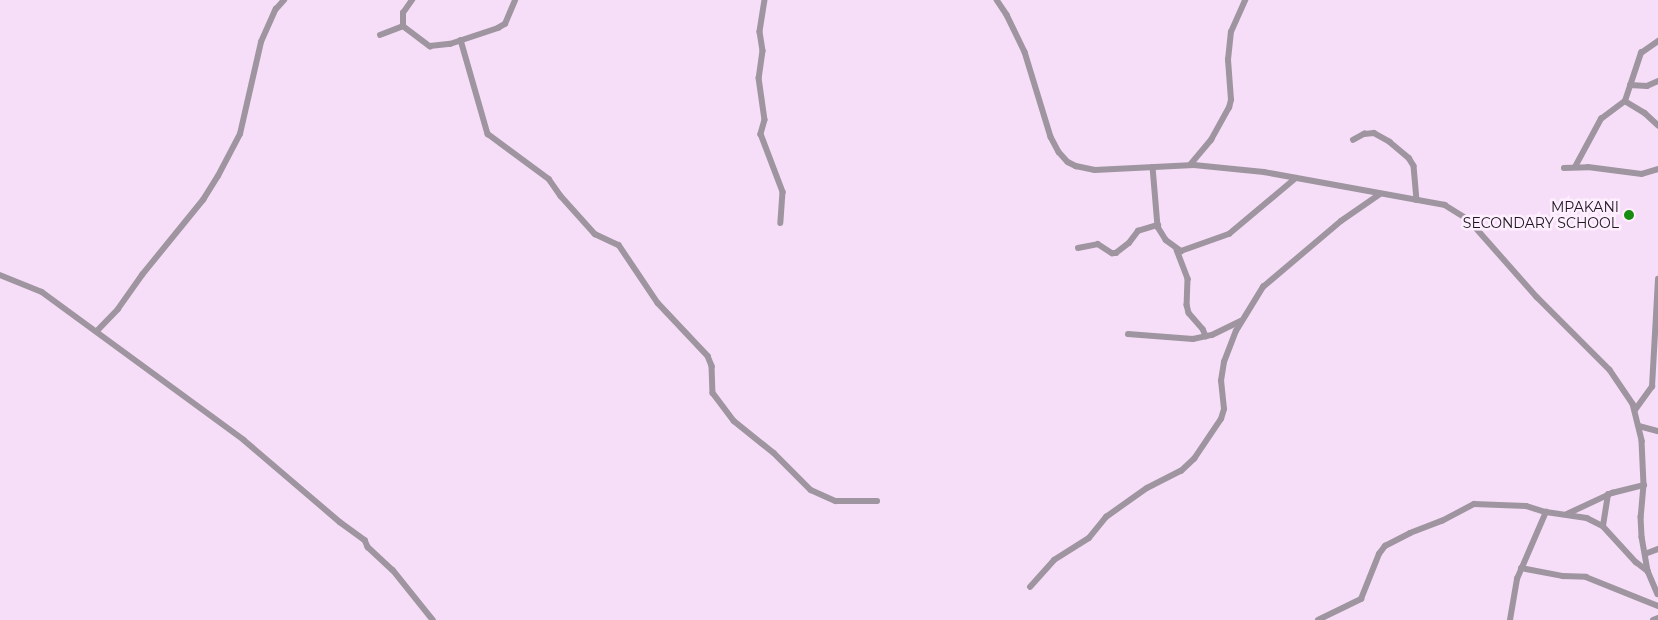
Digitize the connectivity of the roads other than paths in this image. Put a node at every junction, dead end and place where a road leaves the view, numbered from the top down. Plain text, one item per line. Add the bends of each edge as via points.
1 (284, 0) edge
2 (412, 0) edge
3 (515, 0) edge
4 (765, 0) edge
5 (997, 0) edge
6 (1245, 0) edge
7 (403, 26) junction
8 (380, 34) dead end
9 (461, 40) junction
10 (1658, 41) edge
11 (1658, 81) edge
12 (1630, 85) junction
13 (1625, 101) junction
14 (1658, 125) edge
15 (1354, 140) dead end
16 (1190, 165) junction
17 (1154, 167) junction
18 (1575, 167) junction
19 (1564, 168) dead end
20 (1658, 169) edge
21 (1296, 178) junction
22 (1380, 194) junction
23 (1418, 200) junction
24 (780, 223) dead end
25 (1158, 225) junction
26 (1078, 248) dead end
27 (1177, 250) junction
28 (0, 275) edge
29 (1658, 279) edge
30 (1242, 320) junction
31 (97, 331) junction
32 (1128, 334) dead end
33 (1206, 336) junction
34 (1655, 387) edge
35 (1635, 410) junction
36 (1639, 426) junction
37 (1658, 431) edge
38 (1644, 485) junction
39 (1608, 494) junction
40 (877, 501) dead end
41 (1546, 512) junction
42 (1564, 515) junction
43 (1603, 526) junction
44 (1658, 550) edge
45 (1645, 554) junction
46 (1521, 568) junction
47 (1648, 571) junction
48 (1030, 587) dead end
49 (1658, 594) edge
50 (1658, 606) edge
51 (1658, 618) edge
52 (433, 620) edge
53 (1318, 620) edge
54 (1510, 620) edge
55 (1653, 620) edge

1 - 31 street via 276,9 261,42 240,134 218,176 118,309
2 - 7 street via 403,13
3 - 9 street via 508,19 498,28
4 - 24 street via 760,32 763,51 758,78 765,120 761,134 783,192
5 - 17 street via 1015,29 1058,152 1068,162 1095,170
6 - 16 street via 1231,32 1229,108 1211,140
7 - 8 street
7 - 9 street via 430,46
9 - 40 street via 488,134 550,179 560,196 595,234 620,245 658,303 708,356 712,366 713,393 734,421 774,453 811,490 836,501
10 - 12 street via 1637,59
11 - 12 street via 1647,86
12 - 13 street
13 - 14 street via 1646,113
13 - 18 street via 1601,119
15 - 23 street via 1374,133 1409,158 1414,166
16 - 17 street
16 - 21 street
17 - 25 street
18 - 19 street
18 - 20 street via 1642,174
21 - 22 street
21 - 27 street via 1229,234 1189,249
22 - 23 street
22 - 30 street via 1270,279
23 - 35 street via 1445,206 1469,220 1537,296 1610,370
25 - 26 street via 1140,230 1116,253 1098,244
25 - 27 street via 1161,234
27 - 33 street via 1188,279 1189,313 1204,329
28 - 31 street via 42,292
29 - 34 street
30 - 33 street
30 - 48 street via 1224,362 1221,381 1224,409 1221,418 1194,459 1181,471 1147,488 1111,513 1089,538 1054,560
31 - 52 street via 244,440 365,540
32 - 33 street via 1193,339
34 - 35 street
35 - 36 street
36 - 37 street
36 - 38 street
38 - 39 street
38 - 45 street via 1641,517
39 - 42 street
39 - 43 street
41 - 42 street
41 - 46 street
41 - 53 street via 1526,506 1474,504 1442,521 1410,532 1381,550 1361,599
42 - 43 street via 1587,518
43 - 47 street
44 - 45 street
45 - 47 street
46 - 50 street via 1586,577
46 - 54 street via 1513,590
47 - 49 street
51 - 55 street

